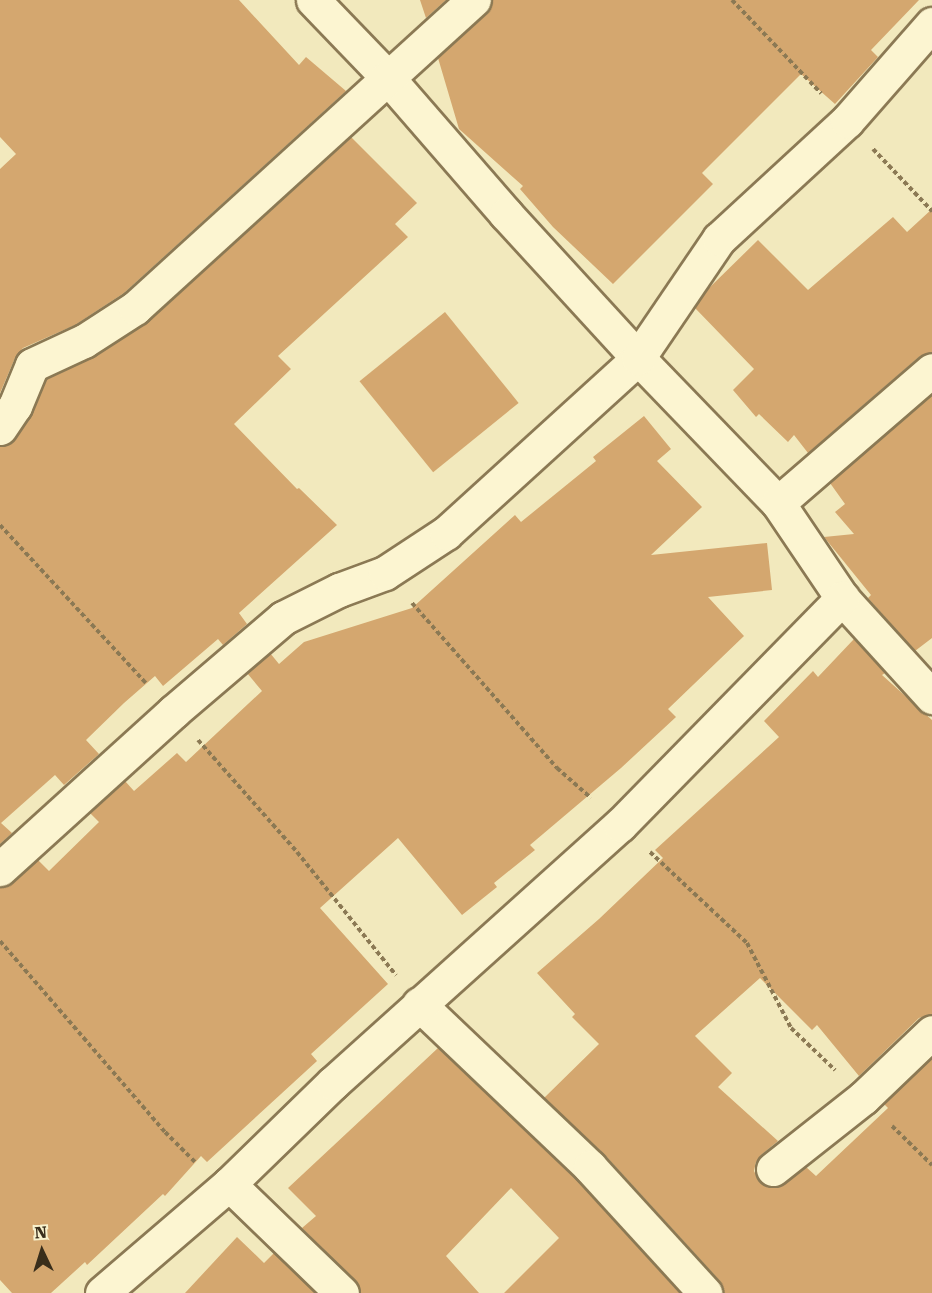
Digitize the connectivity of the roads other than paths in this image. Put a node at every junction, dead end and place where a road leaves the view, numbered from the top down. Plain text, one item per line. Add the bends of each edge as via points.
1 (313, 0) edge
2 (474, 0) edge
3 (932, 24) edge
4 (387, 77) junction
5 (638, 358) junction
6 (932, 370) edge
7 (0, 428) edge
8 (778, 503) junction
9 (842, 598) junction
10 (932, 697) edge
11 (0, 868) edge
12 (418, 1004) junction
13 (932, 1032) edge
14 (773, 1169) dead end
15 (229, 1184) junction
16 (102, 1293) edge
17 (342, 1293) edge
18 (705, 1293) edge

1 - 4 street
2 - 4 street
3 - 5 street via 847,121 719,239
4 - 5 street
4 - 7 street via 135,308 84,341 32,365 15,406
5 - 8 street
5 - 11 street via 446,533 386,573 283,618
6 - 8 street
8 - 9 street
9 - 10 street
9 - 12 street via 620,825
12 - 15 street
12 - 18 street via 590,1167
13 - 14 street via 864,1098
15 - 16 street
15 - 17 street

